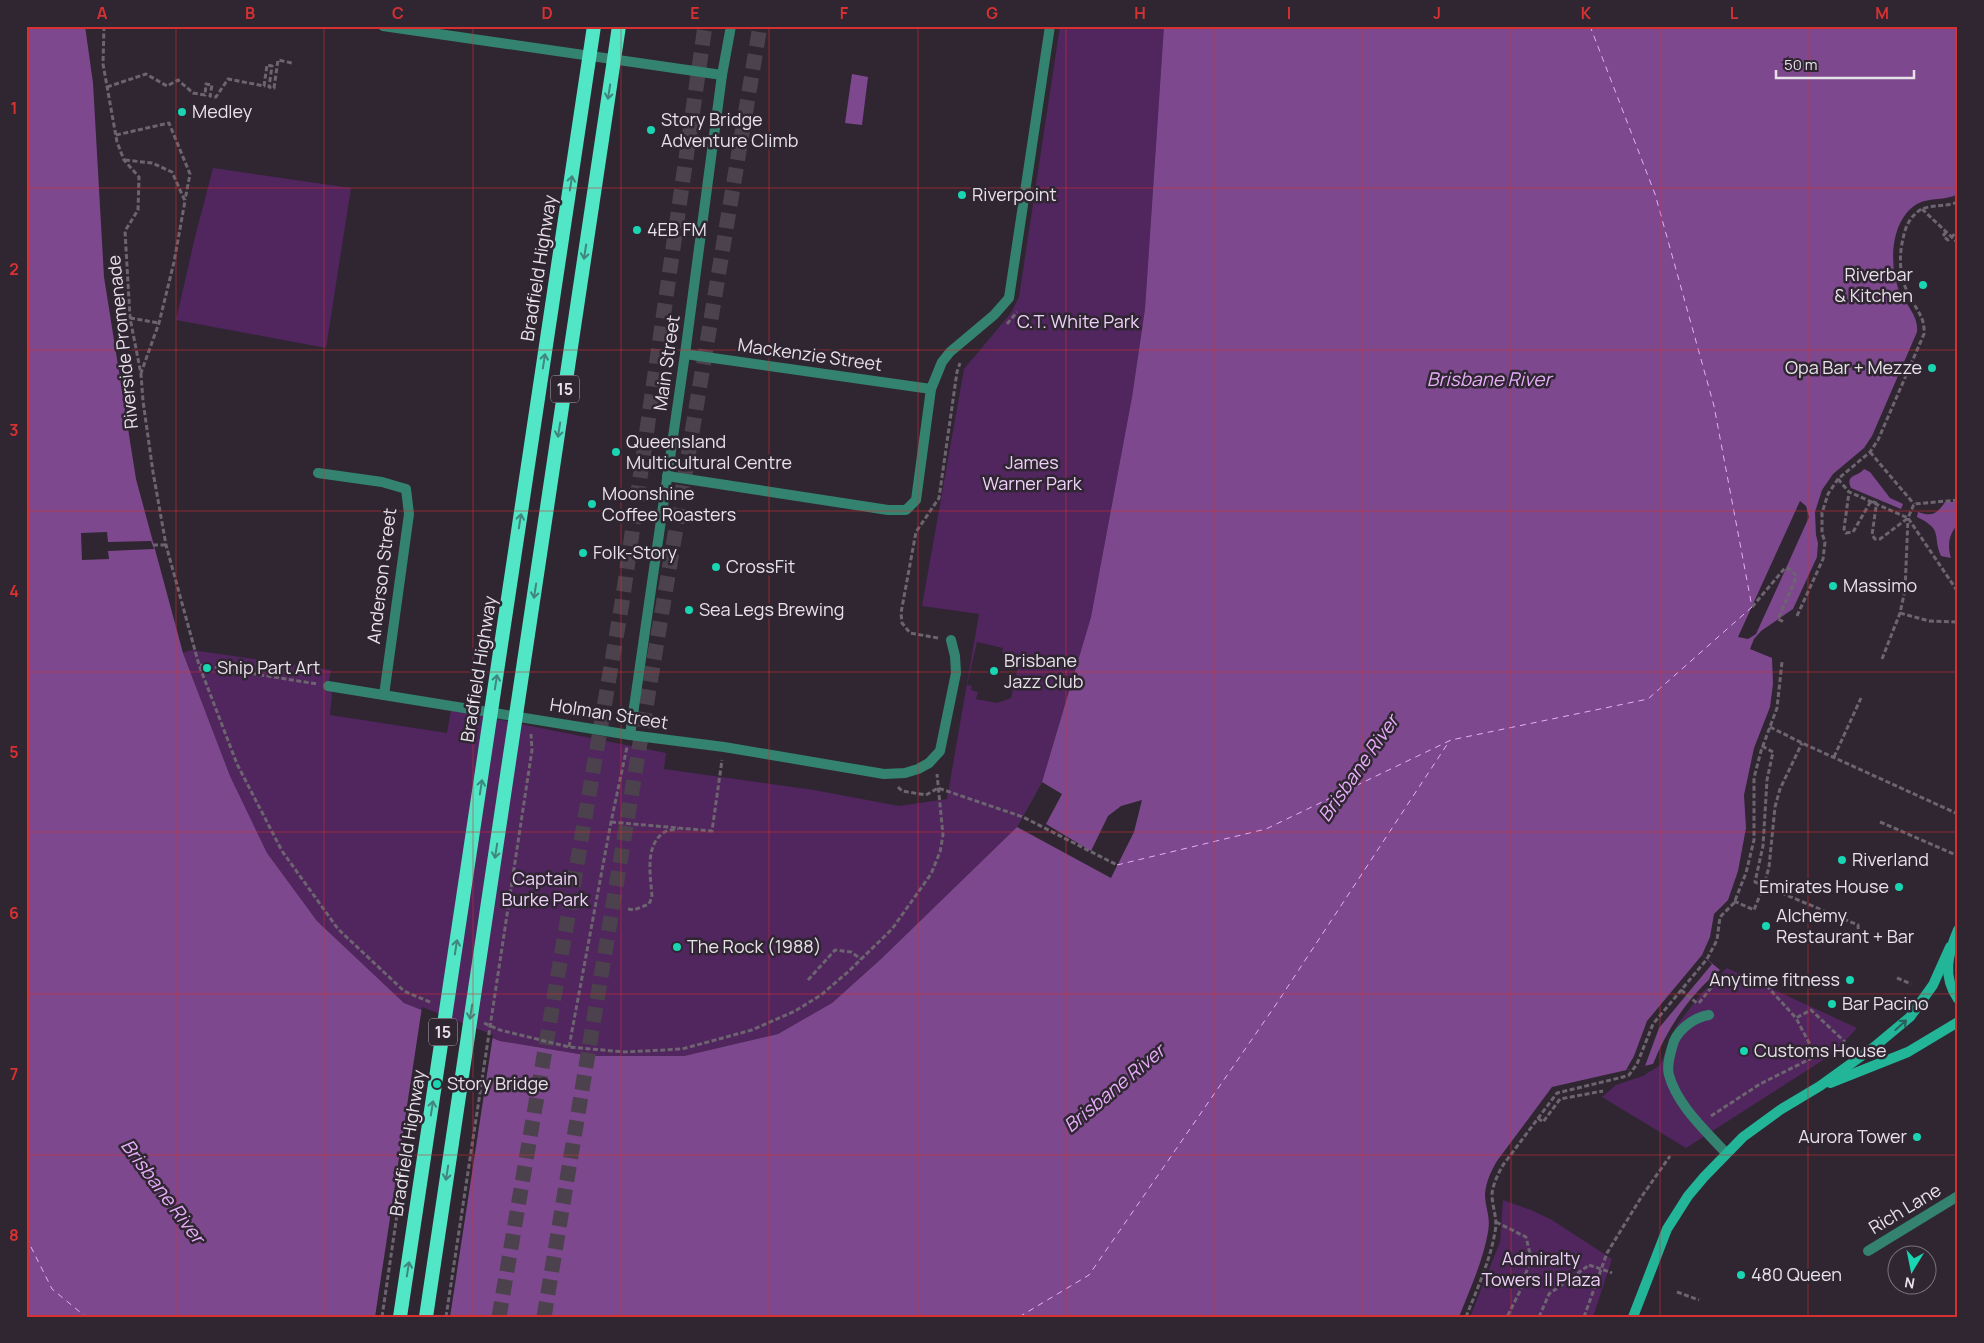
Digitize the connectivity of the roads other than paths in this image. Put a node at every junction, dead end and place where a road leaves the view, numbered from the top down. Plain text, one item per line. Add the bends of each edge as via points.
1 (383, 26) edge
2 (594, 26) edge
3 (619, 26) edge
4 (731, 26) edge
5 (1050, 26) edge
6 (722, 75) junction
7 (685, 354) junction
8 (931, 389) junction
9 (318, 473) dead end
10 (666, 476) junction
11 (951, 640) road end
12 (328, 686) road end
13 (384, 695) junction
14 (630, 735) junction
15 (1958, 930) edge
16 (1950, 947) junction
17 (1958, 999) edge
18 (1709, 1015) dead end
19 (1958, 1022) edge
20 (1820, 1086) junction
21 (1726, 1153) junction
22 (1958, 1196) edge
23 (1868, 1251) dead end
24 (400, 1317) edge
25 (426, 1317) edge
26 (1633, 1317) edge

1 - 6 street
24 -> 2 highway, Bradfield Highway / 15, bridge
3 -> 25 highway, 15, bridge
4 - 6 street, Main Street
5 - 8 street via 1008,298 994,315 950,352 942,362
6 - 7 street, Main Street
7 - 8 street, Mackenzie Street
7 - 10 street, Main Street
8 - 10 street via 916,500 906,510 888,510
9 - 13 street, Anderson Street via 382,482 406,490 410,514
10 - 14 street, Main Street
11 - 14 street, Holman Street via 956,673 940,751 930,763 905,773 884,774 724,746
12 - 13 street, Holman Street
13 - 14 street, Holman Street
15 - 16 main road
16 - 17 main road via 1948,980
20 -> 16 main road via 1910,1017 1933,985
18 - 21 street via 1700,1016 1678,1032 1669,1055 1668,1075 1685,1109
19 - 20 main road via 1891,1060
20 - 21 main road via 1773,1115
21 - 26 main road via 1688,1196 1667,1229
22 - 23 street, Rich Lane

